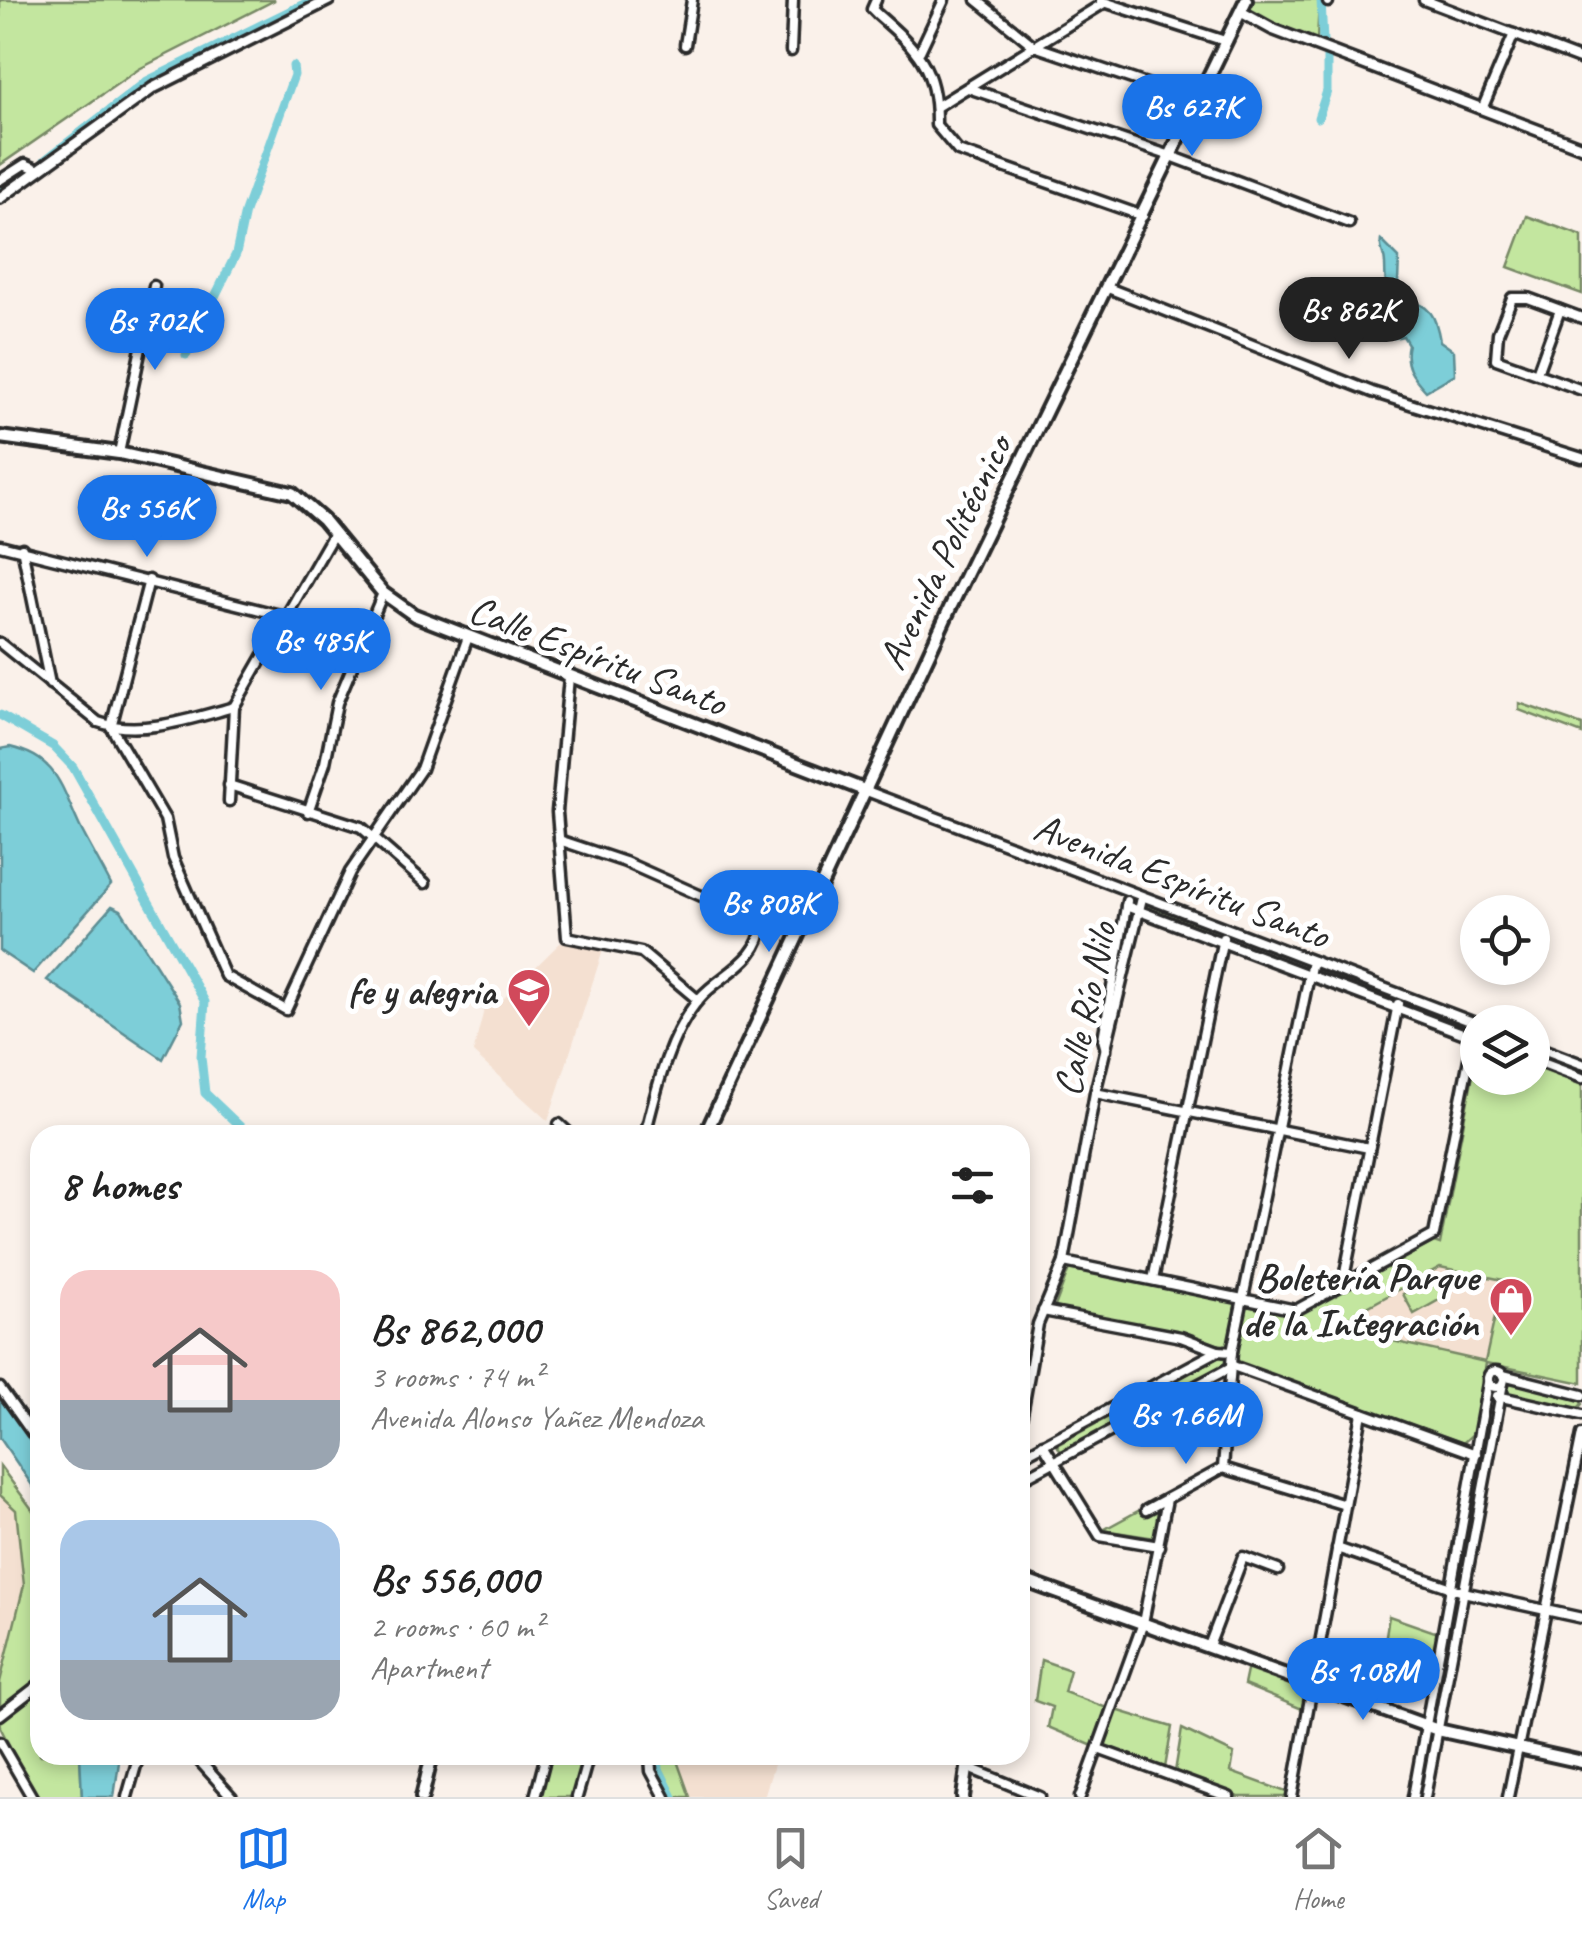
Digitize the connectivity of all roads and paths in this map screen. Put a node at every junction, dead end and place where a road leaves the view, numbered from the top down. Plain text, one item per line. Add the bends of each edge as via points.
1 (329, 0) edge
2 (692, 0) edge
3 (793, 0) edge
4 (876, 0) edge
5 (944, 0) edge
6 (977, 0) edge
7 (1236, 0) edge
8 (1246, 0) edge
9 (1424, 0) edge
10 (1102, 1) edge
11 (1443, 4) edge
12 (1241, 12) junction
13 (1514, 34) junction
14 (1225, 41) junction
15 (685, 46) dead end
16 (1034, 46) junction
17 (791, 51) dead end
18 (920, 51) junction
19 (1582, 60) edge
20 (968, 88) junction
21 (1197, 102) junction
22 (936, 107) junction
23 (1483, 107) junction
24 (1582, 147) edge
25 (1171, 156) junction
26 (39, 170) junction
27 (0, 180) edge
28 (0, 198) edge
29 (1143, 216) junction
30 (1349, 223) dead end
31 (154, 286) dead end
32 (1108, 288) junction
33 (1560, 310) junction
34 (1582, 318) edge
35 (1537, 373) junction
36 (1582, 390) edge
37 (0, 437) edge
38 (119, 453) junction
39 (1582, 458) edge
40 (334, 533) junction
41 (0, 545) edge
42 (22, 548) junction
43 (149, 580) junction
44 (383, 593) junction
45 (288, 617) junction
46 (468, 637) junction
47 (0, 643) edge
48 (569, 677) junction
49 (50, 684) junction
50 (234, 707) junction
51 (111, 726) junction
52 (228, 785) junction
53 (864, 790) junction
54 (229, 801) dead end
55 (308, 812) junction
56 (374, 836) junction
57 (559, 840) junction
58 (425, 883) dead end
59 (1129, 892) junction
60 (1142, 898) junction
61 (1126, 906) junction
62 (1137, 909) junction
63 (1225, 929) junction
64 (1222, 940) junction
65 (1312, 962) junction
66 (1309, 974) junction
67 (1401, 995) junction
68 (698, 1000) junction
69 (1396, 1008) junction
70 (1460, 1018) edge
71 (1460, 1032) edge
72 (1107, 1051) junction
73 (1550, 1052) edge
74 (1582, 1064) edge
75 (1550, 1066) edge
76 (1582, 1078) edge
77 (1096, 1093) junction
78 (1463, 1095) edge
79 (1187, 1112) junction
80 (647, 1125) edge
81 (711, 1125) edge
82 (1277, 1130) junction
83 (1369, 1148) junction
84 (1064, 1262) junction
85 (1153, 1280) junction
86 (1342, 1283) junction
87 (1242, 1299) junction
88 (1042, 1310) junction
89 (1218, 1351) junction
90 (1232, 1352) junction
91 (1234, 1366) junction
92 (1030, 1373) edge
93 (1503, 1379) junction
94 (0, 1388) edge
95 (1488, 1394) junction
96 (1582, 1394) edge
97 (1500, 1396) junction
98 (1362, 1413) junction
99 (1582, 1416) edge
100 (30, 1430) edge
101 (1582, 1434) edge
102 (1043, 1444) junction
103 (1030, 1451) edge
104 (1476, 1454) junction
105 (1054, 1462) junction
106 (1223, 1468) junction
107 (1030, 1475) edge
108 (1167, 1499) junction
109 (1345, 1505) junction
110 (1146, 1510) dead end
111 (1158, 1546) junction
112 (1337, 1548) junction
113 (1278, 1570) dead end
114 (1030, 1583) edge
115 (1451, 1588) junction
116 (1463, 1592) junction
117 (1545, 1610) junction
118 (1582, 1618) edge
119 (1143, 1623) junction
120 (1209, 1646) junction
121 (1314, 1684) junction
122 (30, 1692) edge
123 (0, 1715) edge
124 (1425, 1725) junction
125 (1438, 1730) junction
126 (0, 1742) edge
127 (1518, 1748) junction
128 (1098, 1749) junction
129 (1582, 1762) edge
130 (137, 1765) edge
131 (203, 1765) edge
132 (430, 1765) edge
133 (543, 1765) edge
134 (586, 1765) edge
135 (651, 1765) edge
136 (967, 1765) edge
137 (976, 1765) edge
138 (32, 1797) edge
139 (128, 1797) edge
140 (232, 1797) edge
141 (422, 1797) edge
142 (534, 1797) edge
143 (577, 1797) edge
144 (664, 1797) edge
145 (963, 1797) edge
146 (1040, 1797) edge
147 (1080, 1797) edge
148 (1229, 1797) edge
149 (1292, 1797) edge
150 (1414, 1797) edge
151 (1425, 1797) edge
152 (1508, 1797) edge

1 - 26 street via 153,88
2 - 15 street
3 - 17 street
4 - 18 street via 876,14
5 - 18 street
6 - 16 street
7 - 12 street
8 - 12 main road, Avenida Politécnico
9 - 11 street
10 - 14 street
10 - 16 street
11 - 13 street
12 - 14 main road, Avenida Politécnico
12 - 23 street
13 - 19 street
13 - 23 street
14 - 21 main road, Avenida Politécnico
16 - 20 street
16 - 21 street
18 - 22 street
20 - 22 street
20 - 25 street
21 - 25 main road, Avenida Politécnico
22 - 29 street via 936,126 958,151
23 - 24 street
25 - 29 main road, Avenida Politécnico
25 - 30 street
26 - 27 street via 24,164
26 - 28 street
29 - 32 main road, Avenida Politécnico
31 - 38 street
32 - 39 street via 1372,392
32 - 53 main road, Avenida Politécnico
33 - 34 street
33 - 35 street
33 - 35 street via 1519,296 1503,314 1496,359
35 - 36 street
37 - 38 main road, Calle Espíritu Santo
38 - 40 main road, Calle Espíritu Santo via 292,494
40 - 44 main road, Calle Espíritu Santo
40 - 45 street
41 - 42 street
42 - 43 street
42 - 49 street
43 - 45 street
43 - 51 street
44 - 46 main road, Calle Espíritu Santo via 414,616
44 - 55 street via 338,703
45 - 50 street
46 - 48 main road, Calle Espíritu Santo
46 - 56 street via 421,768
47 - 49 street
48 - 53 main road, Calle Espíritu Santo
48 - 57 street
49 - 51 street
50 - 51 street via 150,726
50 - 52 street
51 - 56 street via 165,819 173,858 225,976 286,1010 350,872
52 - 54 street
52 - 55 street
53 - 59 street, Avenida Espíritu Santo
53 - 81 main road, Avenida Politécnico
55 - 56 street
56 - 58 street
57 - 68 street via 567,937 641,952
57 - 68 street via 762,923 743,962
59 - 60 street, Avenida Espíritu Santo
59 - 61 street
60 - 62 street, Calle Río Nilo
60 - 63 street, Avenida Espíritu Santo
61 - 62 street, Avenida Espíritu Santo
61 - 72 street via 1103,1039
62 - 64 street, Avenida Espíritu Santo
62 - 72 street, Calle Río Nilo
63 - 64 street
63 - 65 street, Avenida Espíritu Santo
64 - 66 street, Avenida Espíritu Santo
64 - 79 street
65 - 66 street
65 - 67 street, Avenida Espíritu Santo
66 - 69 street, Avenida Espíritu Santo
66 - 82 street
67 - 69 street
67 - 70 street, Avenida Espíritu Santo
68 - 80 street via 671,1051
69 - 71 street, Avenida Espíritu Santo
69 - 83 street
72 - 77 street, Calle Río Nilo
73 - 74 street
75 - 76 street
77 - 79 street
77 - 84 street, Calle Río Nilo
78 - 86 street via 1434,1235
79 - 82 street
79 - 85 street
82 - 83 street
82 - 87 street
83 - 86 street
84 - 85 street
84 - 88 street, Calle Río Nilo
85 - 87 street
86 - 87 street via 1296,1310
87 - 90 street
88 - 89 street via 1181,1336
88 - 92 street, Calle Río Nilo
89 - 90 street
89 - 102 street
90 - 91 street
91 - 98 street
91 - 105 street
91 - 106 street
93 - 95 street via 1497,1388 1488,1382
93 - 96 street
93 - 97 street
94 - 100 street
95 - 97 street
95 - 104 street
97 - 99 street
97 - 116 street
98 - 104 street
98 - 109 street
101 - 117 street
102 - 103 street
102 - 105 street
104 - 115 street
105 - 107 street
105 - 111 street via 1100,1536
106 - 108 street
106 - 109 street
108 - 110 street
108 - 111 street
109 - 112 street
111 - 119 street
112 - 115 street
112 - 121 street
113 - 120 street via 1243,1557
114 - 119 main road
115 - 116 street
115 - 124 street
116 - 117 street
116 - 125 street
117 - 118 street
117 - 127 street
119 - 120 main road
119 - 128 street
120 - 121 main road
121 - 124 main road
121 - 149 street
122 - 123 street
124 - 125 main road
124 - 150 street
125 - 127 main road
125 - 151 street
126 - 138 street
127 - 129 main road
127 - 152 street
128 - 147 street
128 - 148 street
130 - 139 street
131 - 140 street
132 - 141 main road
133 - 142 street
134 - 143 street
135 - 144 street
136 - 145 main road
137 - 146 street

